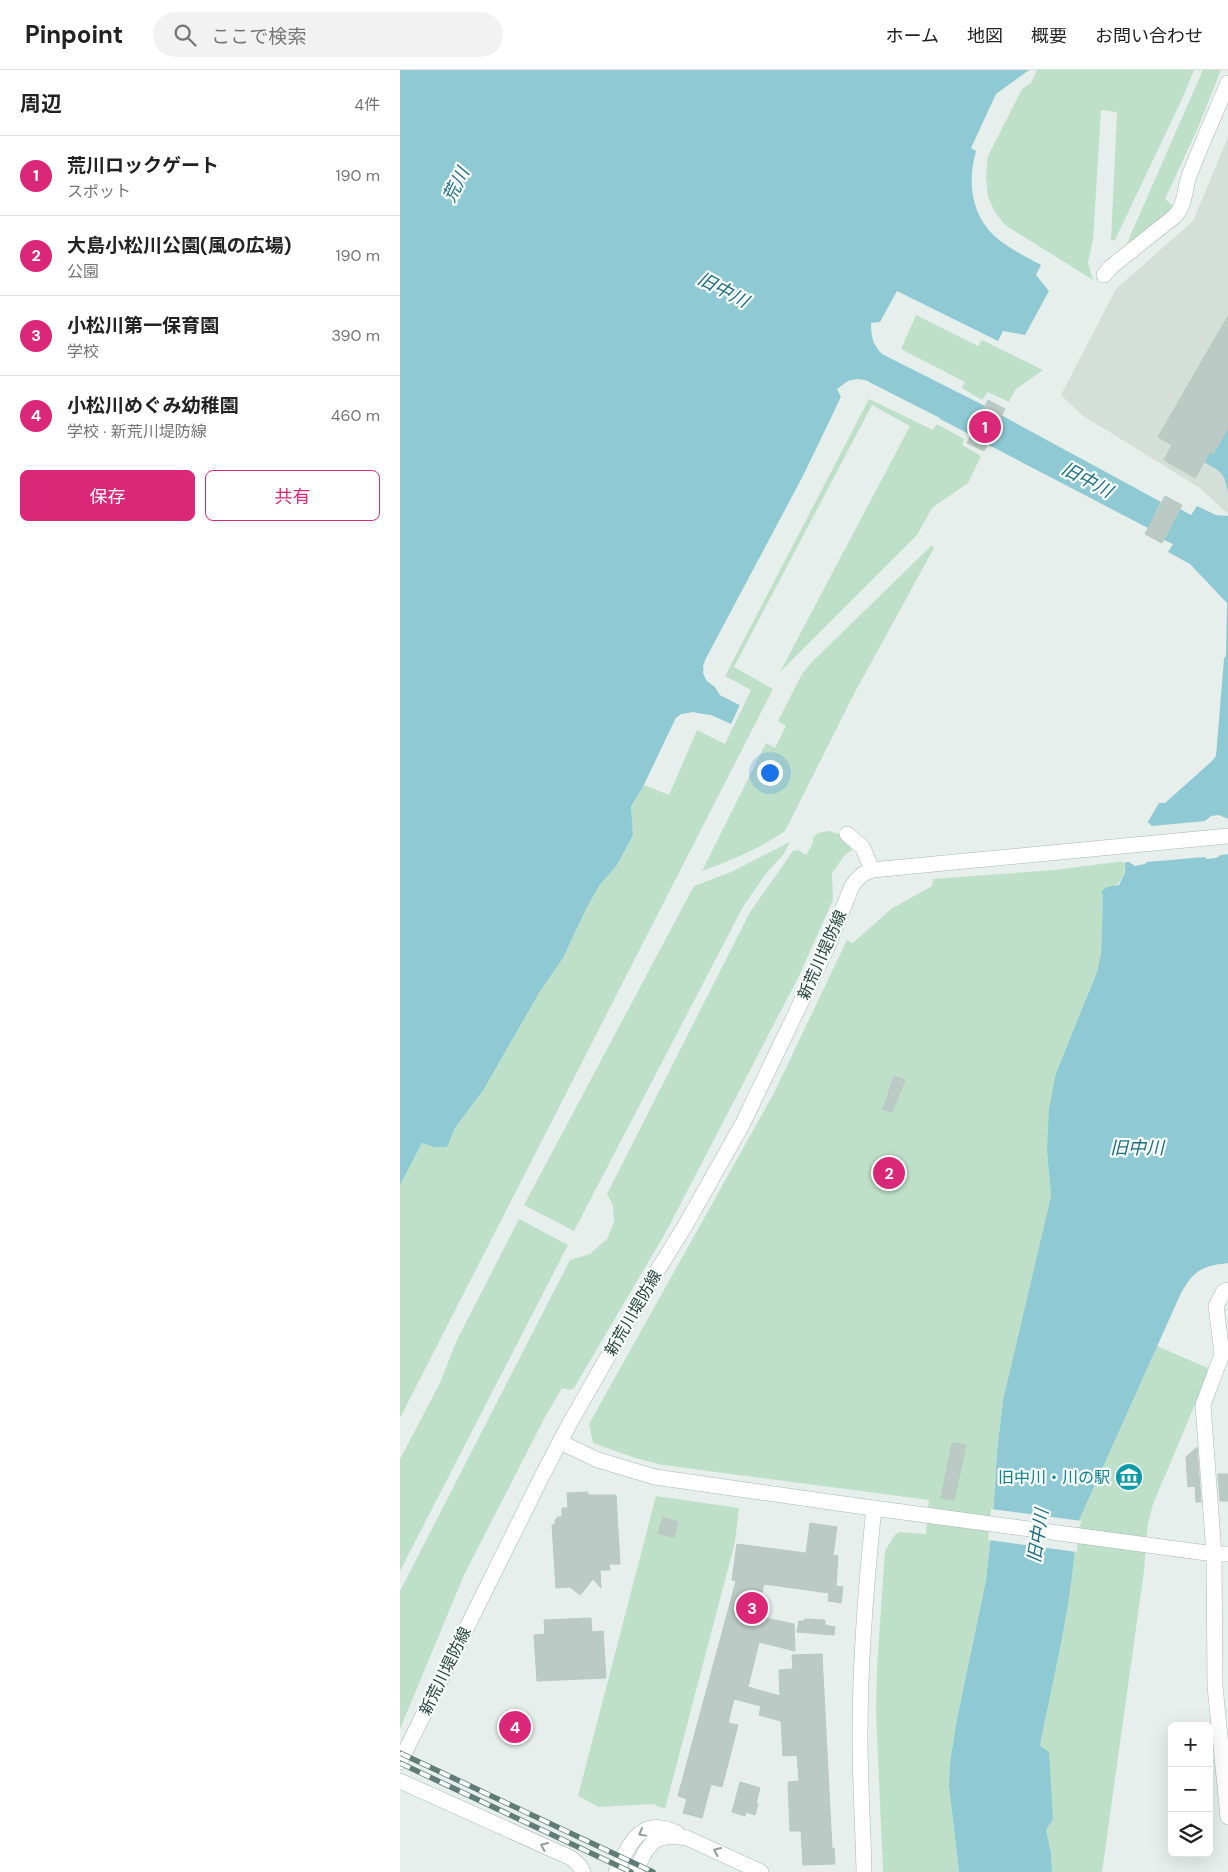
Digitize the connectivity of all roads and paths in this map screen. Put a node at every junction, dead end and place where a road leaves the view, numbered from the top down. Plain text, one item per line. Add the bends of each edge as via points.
1 (1228, 82) edge
2 (1104, 275) dead end
3 (847, 834) dead end
4 (1228, 836) edge
5 (872, 870) junction
6 (1228, 1290) edge
7 (560, 1442) junction
8 (874, 1508) junction
9 (1221, 1554) edge
10 (400, 1762) edge
11 (400, 1781) edge
12 (1228, 1817) edge
13 (687, 1838) junction
14 (583, 1872) edge
15 (616, 1872) edge
16 (635, 1872) edge
17 (761, 1872) edge
18 (864, 1872) edge

1 - 2 street via 1188,178 1181,209
3 - 5 street via 863,848
4 - 5 street
5 - 7 street, 新荒川堤防線 via 862,874 852,886 812,982 742,1124
6 - 9 street via 1216,1306 1222,1354 1202,1405
7 - 8 street via 598,1460 655,1477
7 - 10 street, 新荒川堤防線
8 - 9 street
8 - 18 street via 861,1692
9 - 12 street via 1215,1686
14 -> 11 street via 571,1858
13 -> 15 street via 662,1827 644,1830 632,1840
13 - 16 street via 672,1836 652,1843
17 -> 13 street

